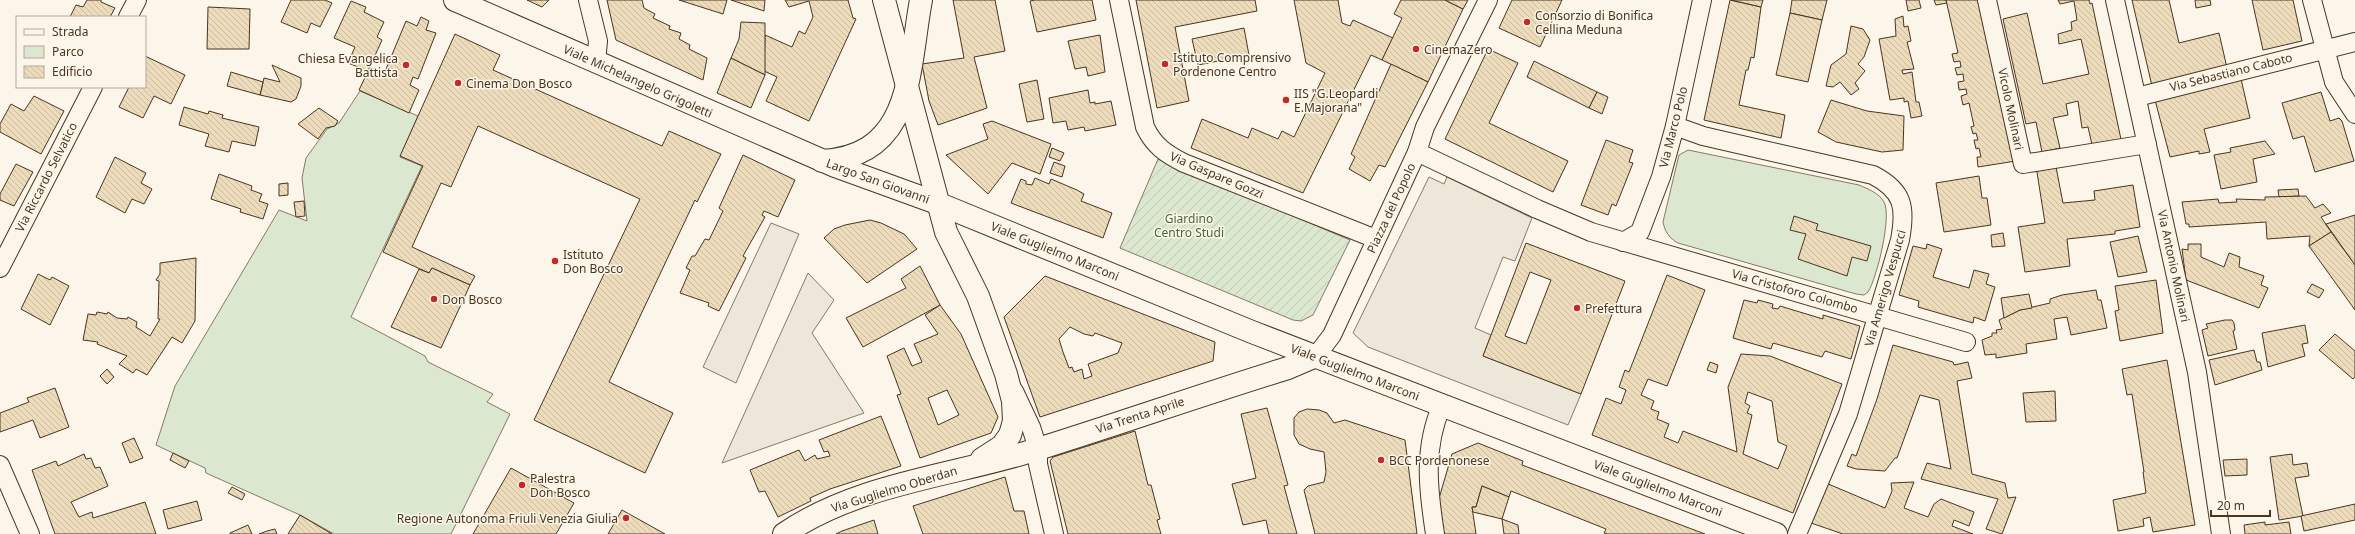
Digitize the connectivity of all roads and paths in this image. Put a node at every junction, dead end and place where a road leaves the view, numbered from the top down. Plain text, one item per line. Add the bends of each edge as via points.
1 (137, 0) edge
2 (455, 0) edge
3 (588, 0) edge
4 (884, 0) edge
5 (922, 0) edge
6 (1119, 0) edge
7 (1488, 0) edge
8 (1702, 0) edge
9 (1987, 0) edge
10 (2115, 0) edge
11 (2312, 0) edge
12 (129, 16) edge
13 (2355, 42) edge
14 (2324, 49) junction
15 (596, 63) junction
16 (91, 88) edge
17 (906, 88) junction
18 (2137, 97) junction
19 (2355, 114) edge
20 (1675, 126) junction
21 (2148, 144) junction
22 (1417, 152) junction
23 (821, 161) junction
24 (937, 203) junction
25 (1376, 239) junction
26 (1623, 242) junction
27 (0, 268) edge
28 (1878, 315) junction
29 (1966, 342) dead end
30 (1316, 356) junction
31 (1006, 374) junction
32 (1442, 405) junction
33 (1038, 449) junction
34 (0, 465) edge
35 (963, 468) junction
36 (30, 534) edge
37 (784, 534) edge
38 (1054, 534) edge
39 (1435, 534) edge
40 (1776, 534) edge
41 (1797, 534) edge
42 (2221, 534) edge

1 - 12 street
2 - 15 main road, Viale Michelangelo Grigoletti
3 - 15 street via 598,41
4 - 17 main road
5 - 17 main road
6 - 25 street, Via Gaspare Gozzi via 1145,128 1158,148 1184,163
7 - 22 street via 1425,127
8 - 20 street, Via Marco Polo
9 - 21 street, Vicolo Molinari via 2023,164
10 - 18 street, Via Antonio Molinari
11 - 14 street
13 - 14 street, Via Sebastiano Caboto
14 - 18 street, Via Sebastiano Caboto
14 - 19 street via 2334,82
15 - 23 main road, Viale Michelangelo Grigoletti
16 - 27 street, Via Riccardo Selvatico
17 - 23 main road, Largo San Giovanni via 899,112 887,133 876,144 858,154
17 - 24 main road, Largo San Giovanni
18 - 21 street, Via Antonio Molinari
20 - 26 street, Via Marco Polo via 1640,232
20 - 28 street, Via Amerigo Vespucci via 1703,136 1859,171 1887,182 1897,193 1903,207 1904,221
21 - 42 street, Via Antonio Molinari via 2197,372
22 - 25 street, Piazza del Popolo
22 - 26 street, Piazza del Popolo via 1537,209 1590,232
23 - 24 main road, Largo San Giovanni
24 - 30 main road, Viale Guglielmo Marconi
24 - 31 main road, Largo San Giovanni via 946,232 978,296
25 - 30 street, Piazza del Popolo via 1332,336
26 - 28 street, Via Cristoforo Colombo
28 - 29 street, Via Cristoforo Colombo
28 - 41 street, Via Amerigo Vespucci via 1848,414
30 - 32 main road, Viale Guglielmo Marconi
30 - 33 main road, Via Trenta Aprile via 1288,368
31 - 33 street, Largo San Giovanni via 1031,427
31 - 35 main road, Largo San Giovanni via 1013,402 1014,421 1010,435 990,456
32 - 39 street via 1434,424 1427,480
32 - 40 main road, Viale Guglielmo Marconi
33 - 35 main road, Via Trenta Aprile
33 - 38 street, Largo San Giovanni via 1038,464
34 - 36 street
35 - 37 main road, Via Guglielmo Oberdan via 850,501 826,510

